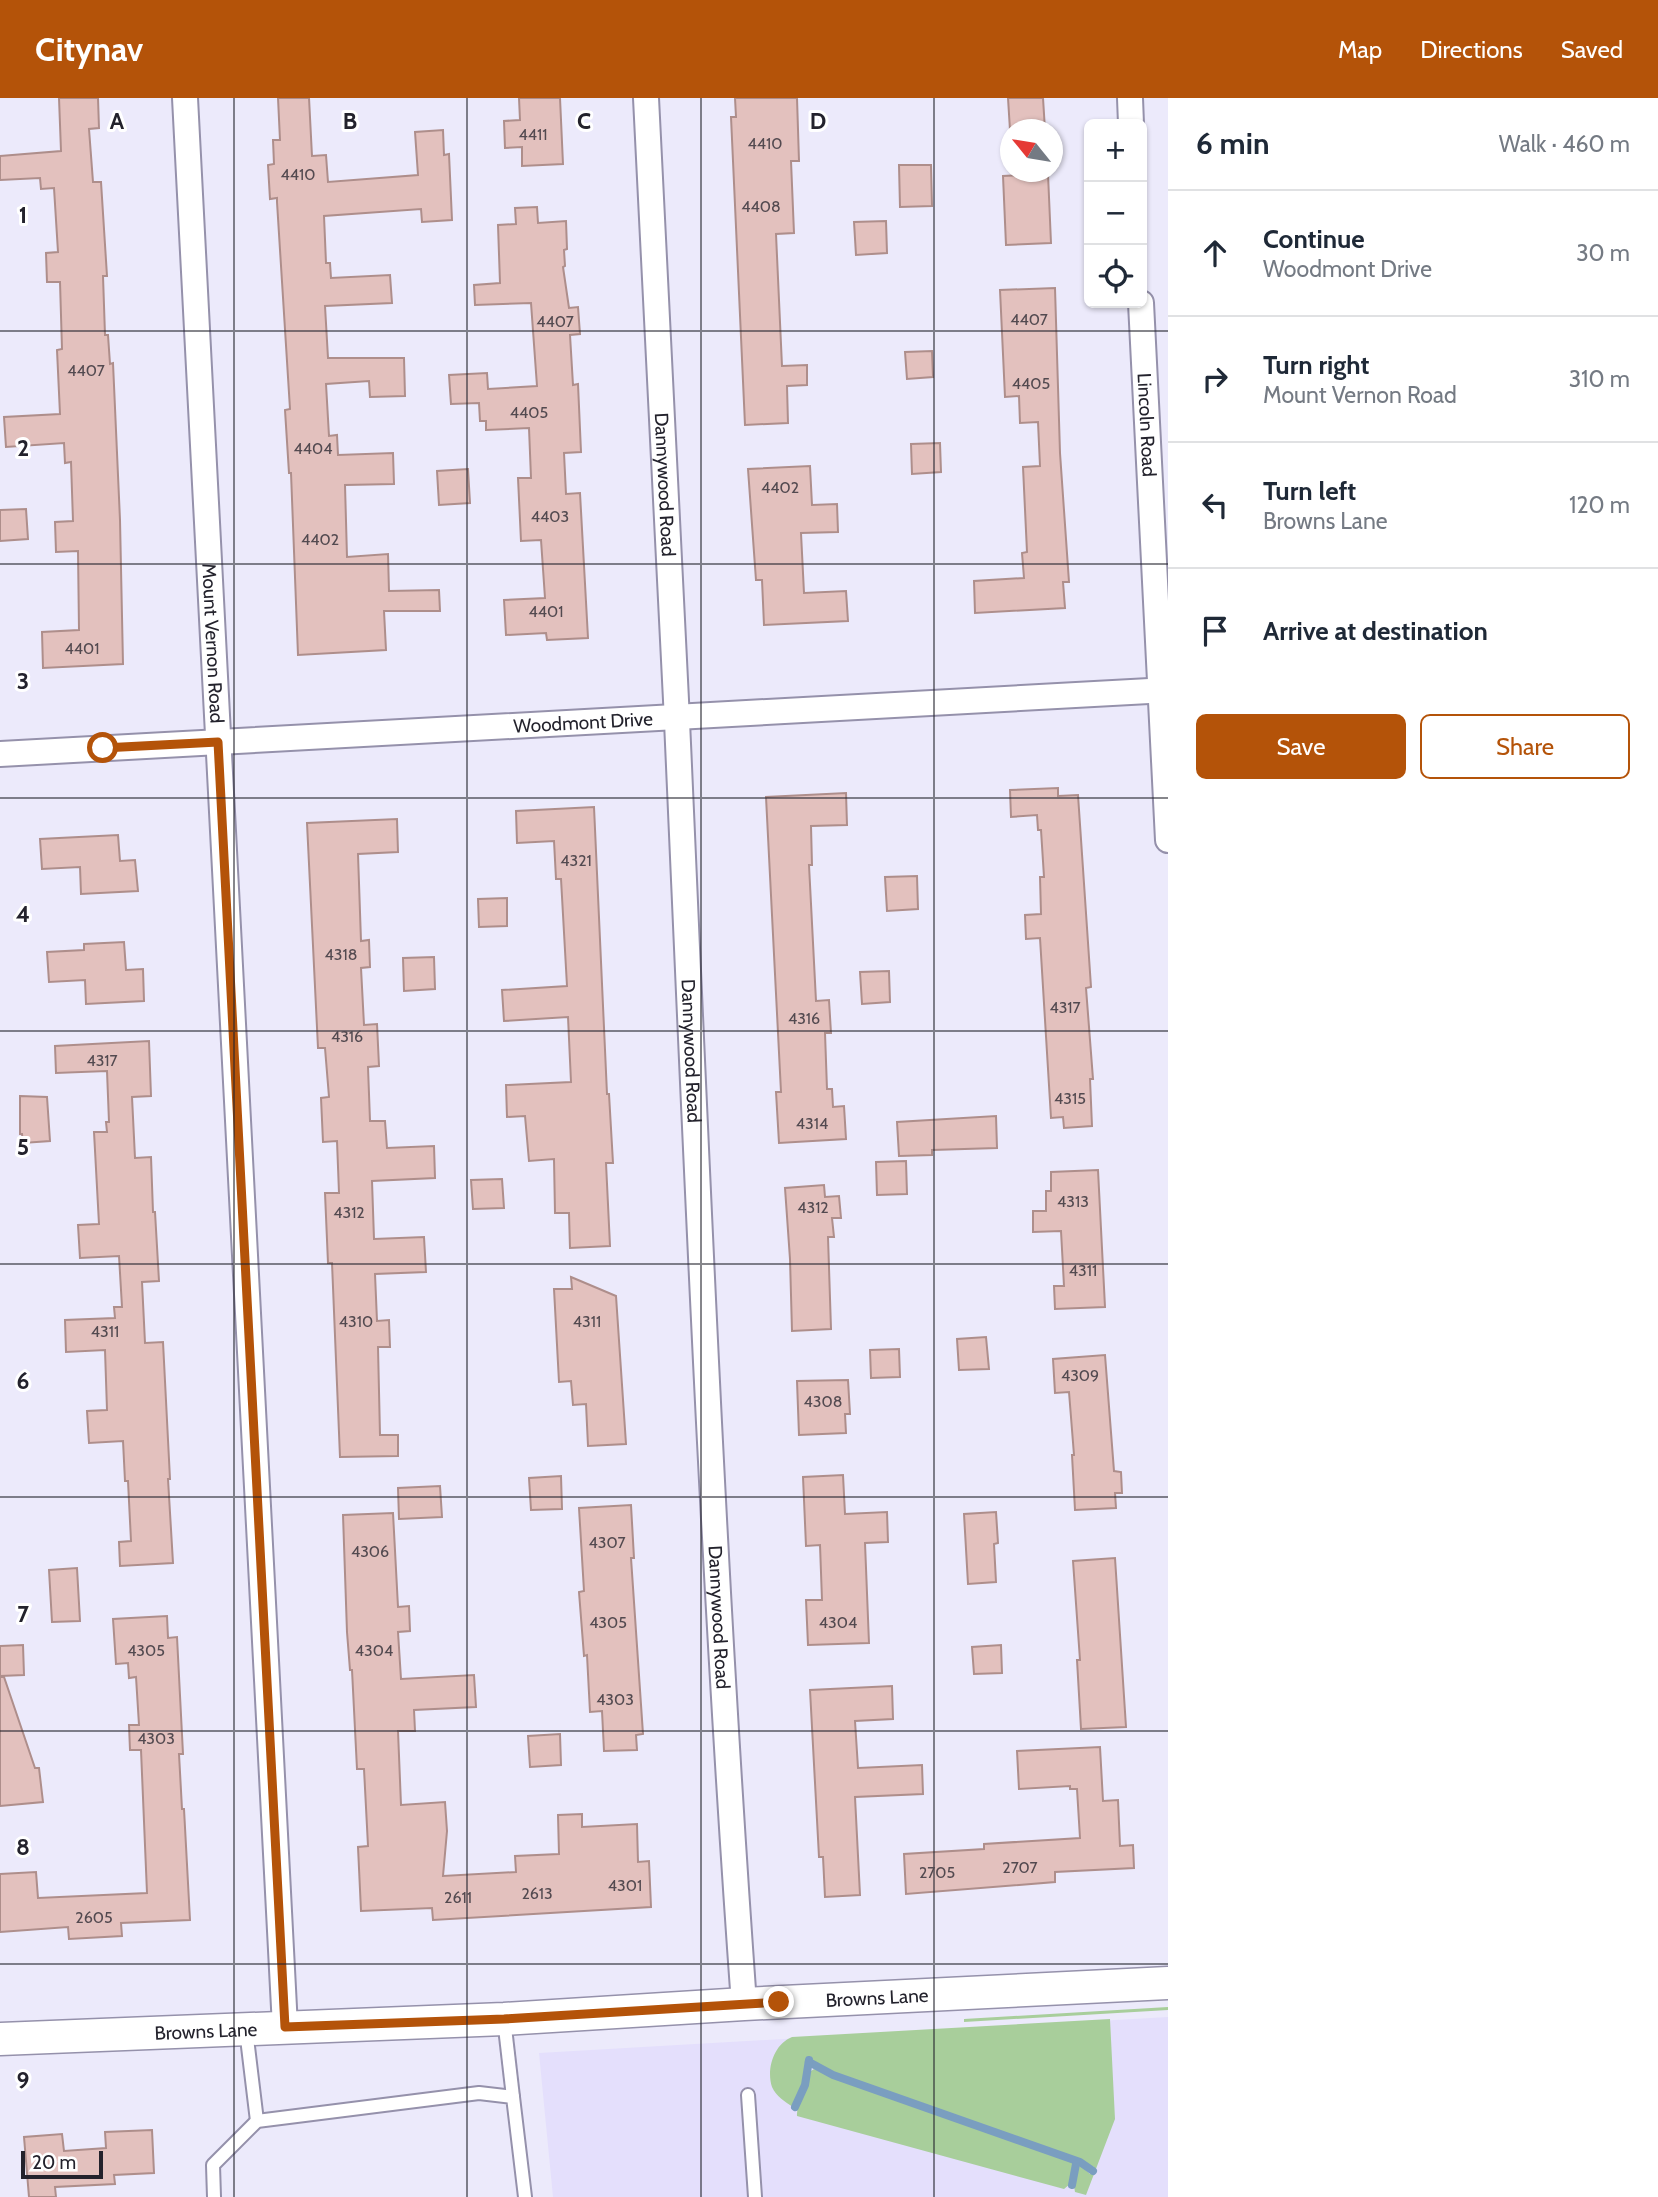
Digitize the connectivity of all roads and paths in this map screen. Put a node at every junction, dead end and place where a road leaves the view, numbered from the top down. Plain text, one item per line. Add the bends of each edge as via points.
1 (185, 98) edge
2 (646, 98) edge
3 (1130, 98) edge
4 (1131, 119) edge
5 (1141, 308) edge
6 (1164, 690) edge
7 (677, 718) junction
8 (218, 742) junction
9 (0, 754) edge
10 (1168, 840) edge
11 (1168, 1983) edge
12 (744, 2004) junction
13 (504, 2019) junction
14 (285, 2027) junction
15 (246, 2029) junction
16 (0, 2039) edge
17 (748, 2095) dead end
18 (513, 2097) junction
19 (257, 2120) junction
20 (214, 2197) edge
21 (525, 2197) edge
22 (755, 2197) edge

1 - 8 street, Mount Vernon Road
2 - 7 street, Dannywood Road
3 - 4 street
5 - 6 street, Lincoln Road
6 - 7 street, Woodmont Drive
6 - 10 street, Lincoln Road
7 - 8 street, Woodmont Drive
7 - 12 street, Dannywood Road via 697,1180
8 - 9 street, Woodmont Drive
8 - 14 street, Mount Vernon Road
11 - 12 street, Browns Lane
12 - 13 street, Browns Lane
13 - 14 street, Browns Lane
13 - 18 lane
14 - 15 street, Browns Lane
15 - 16 street, Browns Lane
15 - 19 lane
17 - 22 lane
18 - 19 lane via 479,2094
18 - 21 lane
19 - 20 lane via 213,2165

